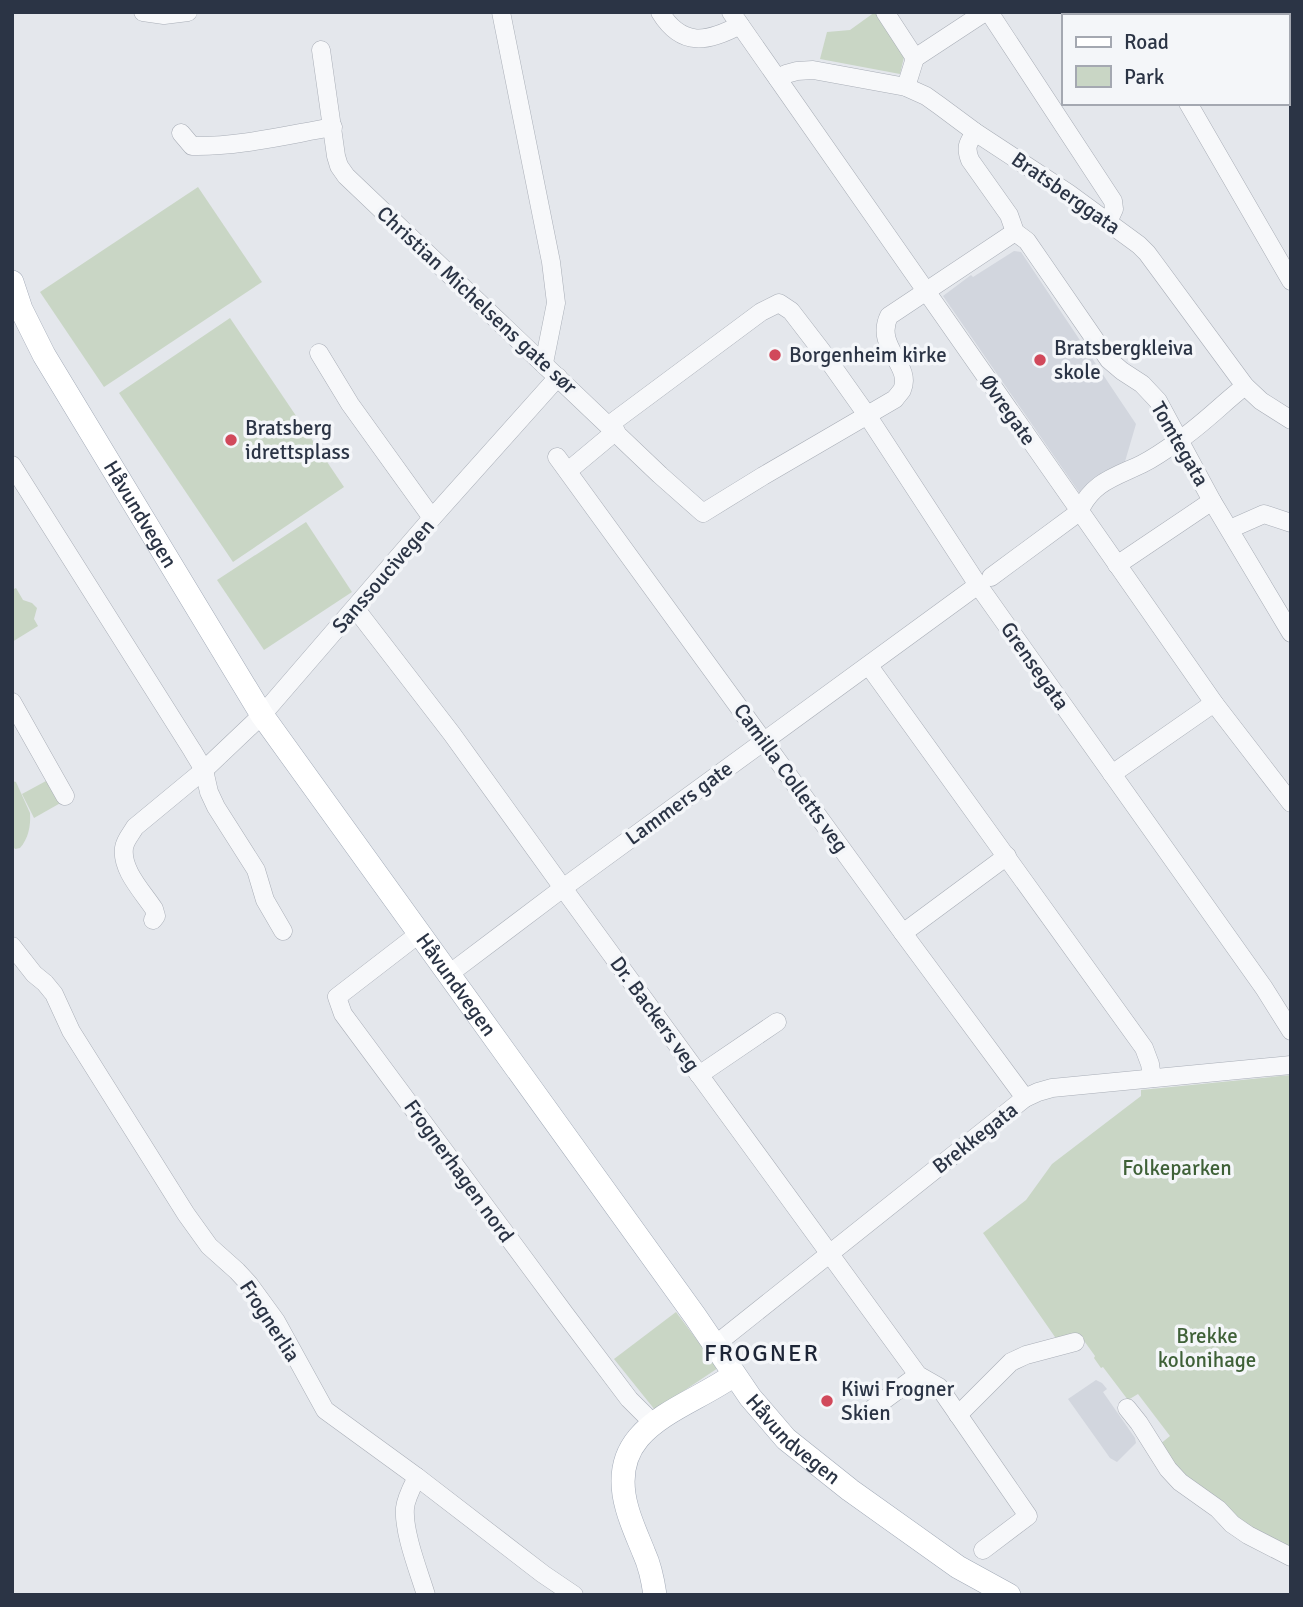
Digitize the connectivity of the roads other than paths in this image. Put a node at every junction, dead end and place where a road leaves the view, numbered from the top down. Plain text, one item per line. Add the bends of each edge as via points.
1 (143, 12) edge
2 (188, 12) edge
3 (501, 12) edge
4 (660, 12) edge
5 (885, 12) edge
6 (987, 12) edge
7 (736, 19) edge
8 (321, 50) dead end
9 (915, 58) junction
10 (778, 79) junction
11 (906, 87) junction
12 (1189, 105) edge
13 (333, 127) junction
14 (975, 132) junction
15 (181, 133) dead end
16 (1108, 222) junction
17 (1015, 233) junction
18 (1291, 281) edge
19 (12, 282) edge
20 (926, 292) junction
21 (17, 313) edge
22 (319, 353) dead end
23 (544, 363) junction
24 (558, 377) junction
25 (1245, 386) junction
26 (867, 415) junction
27 (1291, 420) edge
28 (612, 428) junction
29 (1180, 440) junction
30 (12, 465) edge
31 (1212, 501) junction
32 (1079, 512) junction
33 (432, 518) junction
34 (1291, 523) edge
35 (1230, 529) junction
36 (1117, 565) junction
37 (984, 581) junction
38 (355, 607) junction
39 (1291, 633) edge
40 (869, 666) junction
41 (12, 702) edge
42 (1214, 703) junction
43 (262, 715) junction
44 (764, 741) junction
45 (204, 770) junction
46 (1112, 774) junction
47 (1289, 795) edge
48 (65, 796) dead end
49 (1007, 856) junction
50 (563, 888) junction
51 (153, 920) dead end
52 (283, 931) dead end
53 (420, 933) junction
54 (903, 933) junction
55 (12, 946) edge
56 (449, 974) junction
57 (777, 1022) dead end
58 (1291, 1031) edge
59 (1291, 1065) edge
60 (699, 1075) junction
61 (1152, 1078) junction
62 (1025, 1098) junction
63 (830, 1253) junction
64 (1075, 1342) dead end
65 (715, 1345) junction
66 (919, 1375) junction
67 (734, 1376) junction
68 (1127, 1408) dead end
69 (868, 1412) dead end
70 (958, 1415) junction
71 (653, 1423) junction
72 (417, 1478) junction
73 (983, 1550) dead end
74 (1291, 1557) edge
75 (426, 1595) edge
76 (574, 1595) edge
77 (655, 1595) edge
78 (1009, 1595) edge

1 - 2 street
3 - 23 street via 556,303
4 - 7 street via 673,30 693,38 712,37
5 - 9 street
6 - 9 street
6 - 16 street via 1113,201
7 - 10 street, Øvregate
8 - 13 street, Christian Michelsens gate sør
9 - 11 street
10 - 11 street, Bratsberggata via 813,69
10 - 20 street, Øvregate
11 - 14 street, Bratsberggata
12 - 18 street
13 - 15 street via 207,146 192,146
13 - 23 street, Christian Michelsens gate sør via 336,156 346,176
14 - 16 street, Bratsberggata
14 - 17 street, Tomtegata via 967,151 1009,215
16 - 25 street, Bratsberggata via 1147,253
17 - 20 street
17 - 29 street, Tomtegata via 1027,241 1109,360 1158,401
19 - 21 main road, Håvundvegen
20 - 26 street via 889,316 884,336 903,376 903,389
20 - 32 street, Øvregate
21 - 43 main road, Håvundvegen
22 - 33 street
23 - 24 street, Christian Michelsens gate sør
24 - 28 street, Christian Michelsens gate sør
24 - 33 street, Sanssoucivegen
25 - 27 street, Bratsberggata
25 - 29 street, Lammers gate
26 - 28 street, Christian Michelsens gate sør via 703,513
26 - 28 street, Grensegata via 791,311 779,303 761,312
26 - 37 street, Grensegata
28 - 44 street, Camilla Colletts veg via 563,464
29 - 31 street, Tomtegata
29 - 32 street, Lammers gate via 1105,481 1085,499
30 - 45 street
31 - 35 street, Tomtegata
31 - 36 street
32 - 36 street, Øvregate
32 - 37 street, Lammers gate
33 - 38 street, Sanssoucivegen
34 - 35 street via 1264,514
35 - 39 street, Tomtegata
36 - 42 street, Øvregate
37 - 40 street, Lammers gate
37 - 46 street, Grensegata
38 - 43 street, Sanssoucivegen
38 - 50 street, Dr. Backers veg
40 - 44 street, Lammers gate
40 - 49 street
41 - 48 street
42 - 46 street
42 - 47 street, Øvregate
43 - 45 street, Sanssoucivegen
43 - 53 main road, Håvundvegen
44 - 50 street, Lammers gate
44 - 54 street, Camilla Colletts veg
45 - 51 street, Sanssoucivegen via 135,827 127,839 124,857 155,909
45 - 52 street via 216,807 256,870 265,900
46 - 58 street, Grensegata
49 - 54 street
49 - 61 street via 1144,1048
50 - 56 street, Lammers gate
50 - 60 street, Dr. Backers veg
53 - 56 main road, Håvundvegen
53 - 71 street, Frognerhagen nord via 337,997 343,1014 629,1399
54 - 62 street, Camilla Colletts veg
55 - 72 street, Frognerlia via 54,994 71,1031 186,1214 276,1321 325,1410
56 - 65 main road, Håvundvegen
57 - 60 street
59 - 61 street, Brekkegata
60 - 63 street, Dr. Backers veg
61 - 62 street, Brekkegata via 1052,1088
62 - 63 street, Brekkegata
63 - 65 street, Brekkegata
63 - 66 street, Dr. Backers veg
64 - 70 street via 1011,1362
65 - 67 main road, Håvundvegen
66 - 69 street
66 - 70 street, Dr. Backers veg via 939,1387
67 - 71 main road
67 - 78 main road, Håvundvegen via 799,1451 958,1567
68 - 74 street via 1180,1482 1240,1530
70 - 73 street, Dr. Backers veg via 1028,1516
71 - 77 main road via 631,1447 623,1475 627,1508
72 - 75 street via 405,1516
72 - 76 street, Frognerlia

